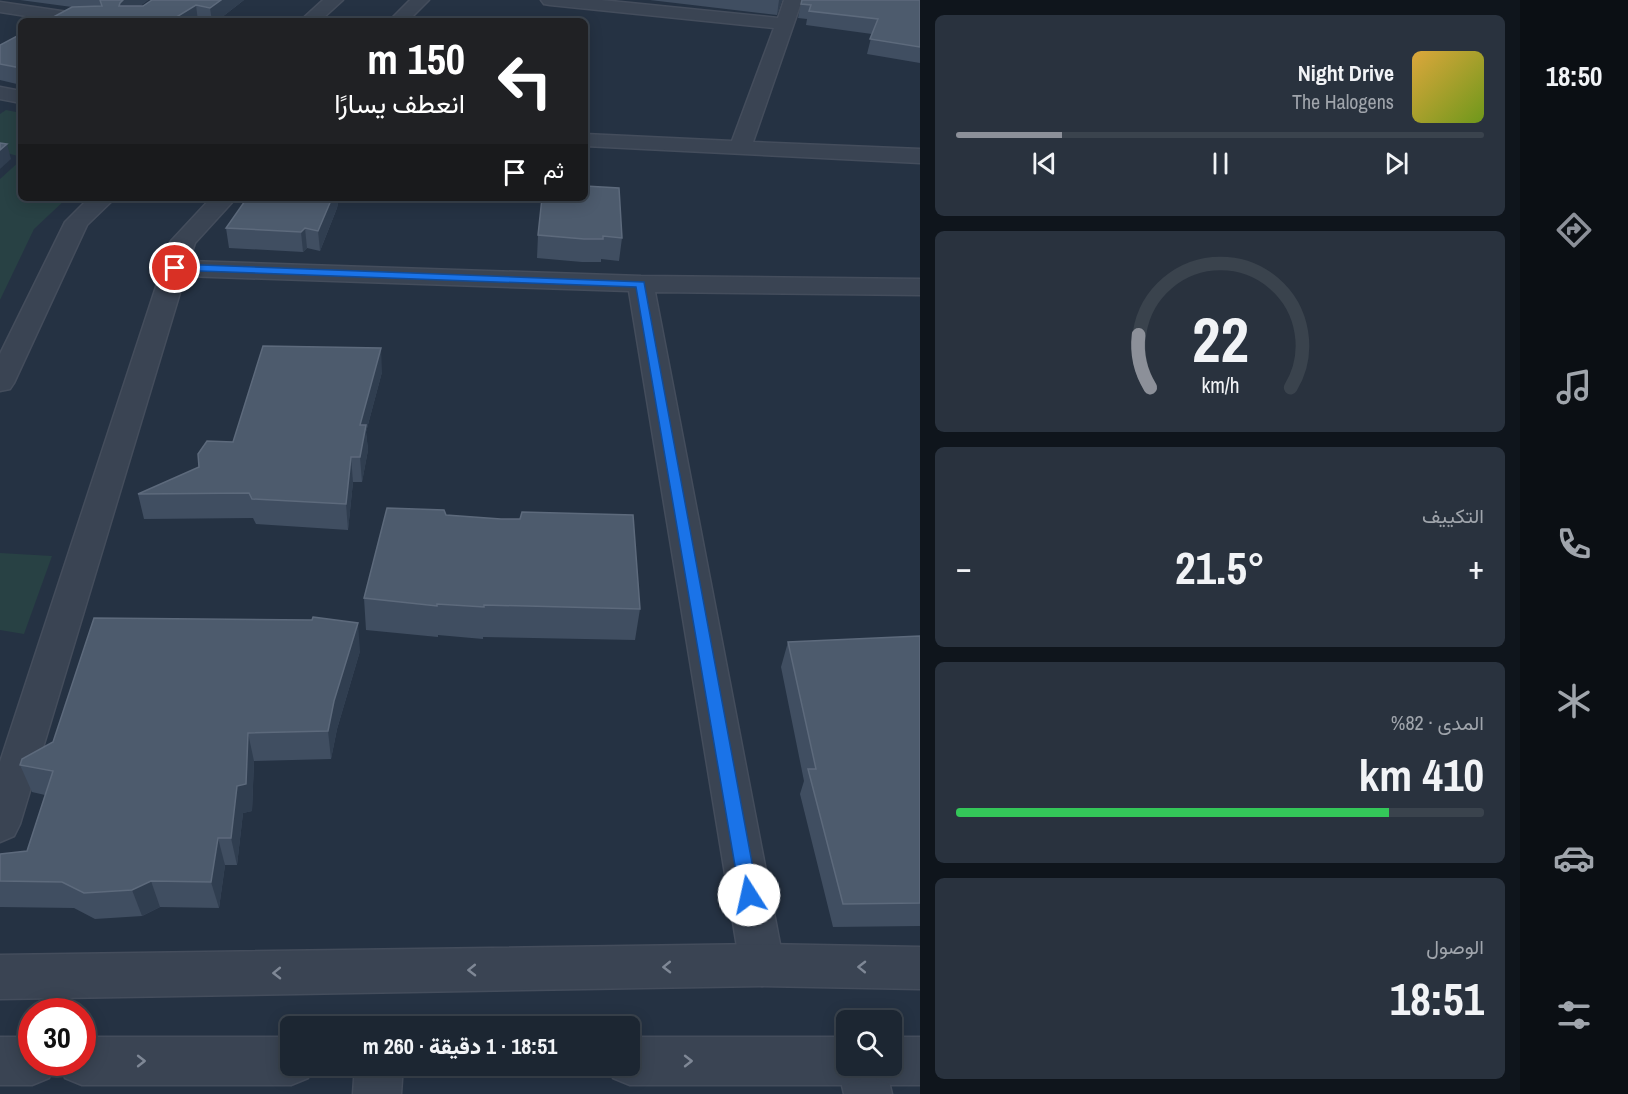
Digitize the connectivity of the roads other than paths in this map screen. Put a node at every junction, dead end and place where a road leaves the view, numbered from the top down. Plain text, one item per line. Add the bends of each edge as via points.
1 (334, 0) edge
2 (420, 0) edge
3 (550, 0) edge
4 (793, 0) edge
5 (0, 7) edge
6 (75, 18) edge
7 (313, 18) edge
8 (401, 18) edge
9 (784, 24) junction
10 (0, 93) edge
11 (18, 96) edge
12 (588, 140) edge
13 (740, 148) junction
14 (920, 156) edge
15 (100, 201) edge
16 (221, 201) edge
17 (175, 268) junction
18 (641, 284) junction
19 (920, 287) edge
20 (0, 383) edge
21 (0, 824) edge
22 (762, 965) junction
23 (920, 968) edge
24 (0, 977) edge
25 (0, 1061) edge
26 (18, 1061) edge
27 (96, 1061) edge
28 (280, 1061) edge
29 (640, 1061) edge
30 (836, 1061) edge
31 (902, 1061) edge
32 (920, 1061) edge
33 (378, 1076) edge
34 (864, 1076) edge
35 (377, 1094) edge
36 (868, 1094) edge

1 - 7 street
2 - 8 street
3 - 9 street
4 - 9 street
5 - 6 street
9 - 13 street
10 - 11 street
12 - 13 street
13 - 14 street
15 - 20 street via 77,222
16 - 17 street via 183,241
17 - 18 street
17 - 21 street
18 - 19 street
18 - 22 street
23 -> 22 street
22 -> 24 street
25 - 26 street
27 -> 28 street
29 -> 30 street
31 - 32 street
33 - 35 street
34 - 36 street

